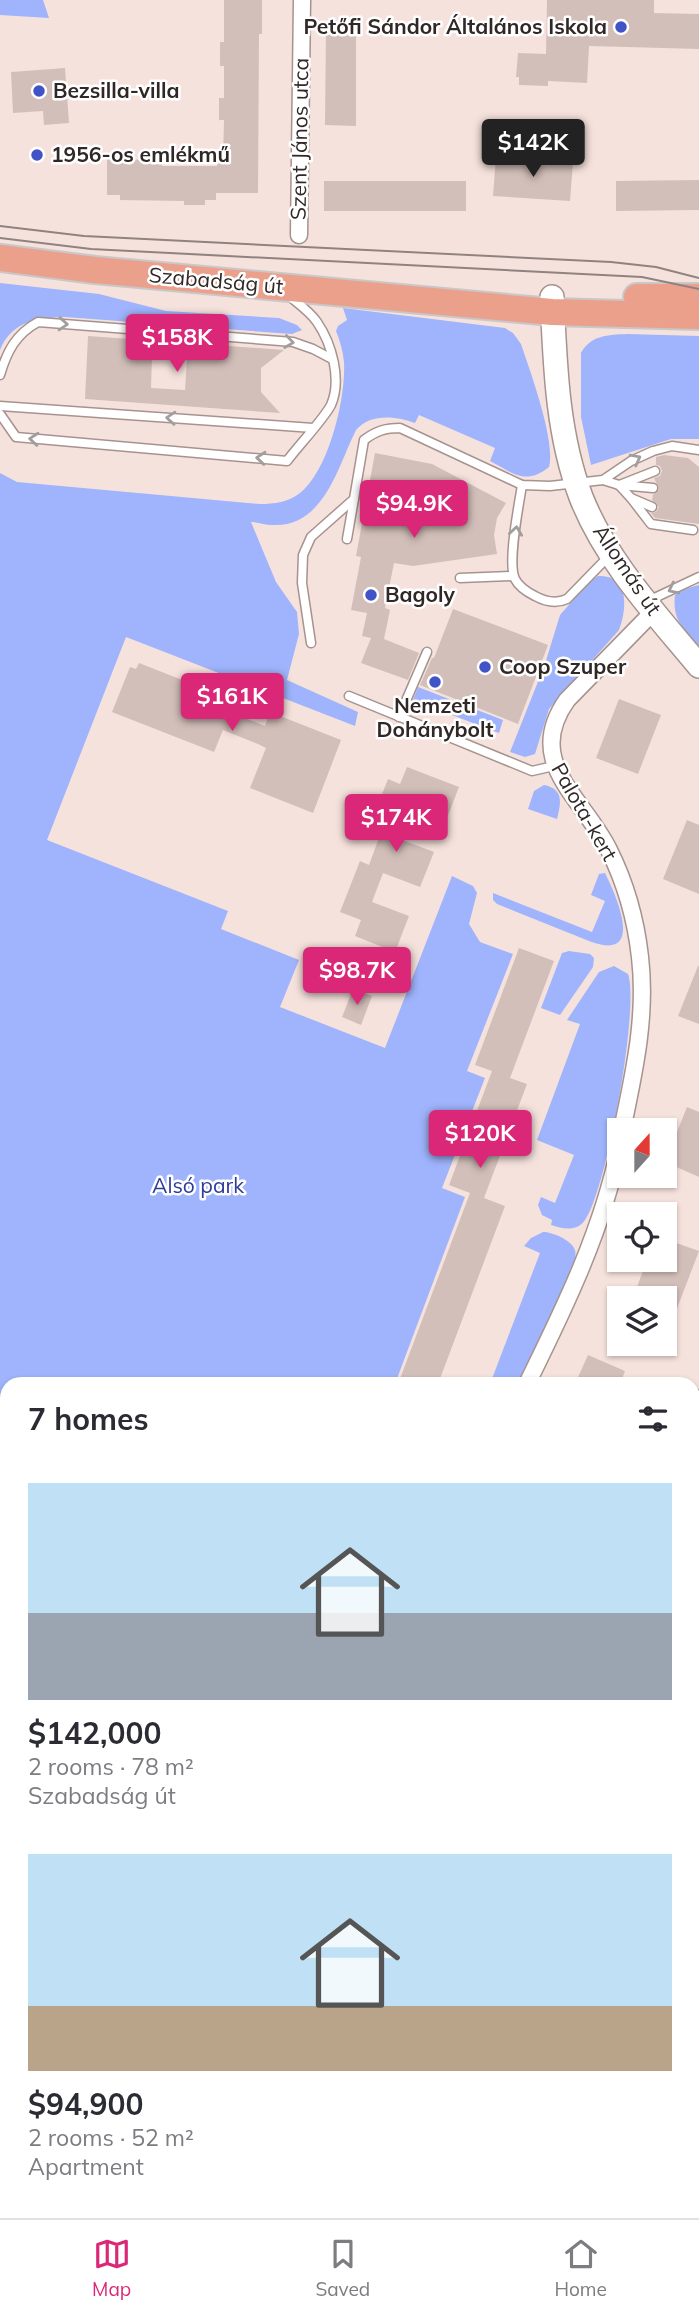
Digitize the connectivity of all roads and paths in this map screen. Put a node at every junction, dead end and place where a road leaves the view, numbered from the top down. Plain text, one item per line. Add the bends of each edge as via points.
1 (302, 0) edge
2 (299, 235) dead end
3 (1, 258) edge
4 (275, 286) junction
5 (699, 297) edge
6 (552, 304) junction
7 (699, 317) edge
8 (332, 359) junction
9 (0, 375) edge
10 (0, 406) edge
11 (0, 414) edge
12 (313, 428) junction
13 (699, 450) edge
14 (655, 471) dead end
15 (603, 480) junction
16 (577, 483) junction
17 (522, 485) junction
18 (619, 485) junction
19 (653, 488) dead end
20 (631, 498) junction
21 (354, 499) junction
22 (652, 507) dead end
23 (692, 527) dead end
24 (348, 538) dead end
25 (611, 554) junction
26 (513, 576) junction
27 (699, 577) edge
28 (460, 578) dead end
29 (650, 607) junction
30 (311, 643) dead end
31 (427, 652) dead end
32 (699, 666) edge
33 (349, 695) dead end
34 (399, 717) junction
35 (554, 766) junction
36 (624, 1118) edge
37 (608, 1188) edge
38 (530, 1377) edge

1 - 2 street, Szent János utca
3 - 4 main road, Szabadság út
4 - 6 main road, Szabadság út via 432,301
4 - 8 lane via 316,319
5 - 6 main road, Szabadság út
6 - 7 main road, Szabadság út
6 - 16 main road, Állomás út via 561,415
9 -> 8 lane via 16,338 38,322 293,342
8 - 12 lane via 335,391
12 -> 10 lane
12 -> 11 lane via 287,460 16,437
15 -> 13 lane via 653,451 672,446
14 - 18 lane
15 - 16 lane
15 - 18 lane
16 - 17 lane
16 - 25 main road, Állomás út
17 - 21 lane via 400,428 388,428 364,440
26 -> 17 lane
18 - 19 lane
18 - 20 lane
20 - 22 lane
20 - 23 lane via 651,524
21 - 24 lane
21 - 30 lane via 312,537 303,555 302,583
25 - 26 lane via 559,603 536,597
25 - 29 main road, Állomás út
26 - 28 lane
27 -> 29 lane
29 - 32 main road, Állomás út
29 - 35 street, Palota-kert via 562,707 550,739
31 - 34 lane
33 - 34 lane
34 - 35 lane via 532,771
35 - 36 street, Palota-kert via 612,857 640,956 639,1048
37 - 38 street via 574,1288

